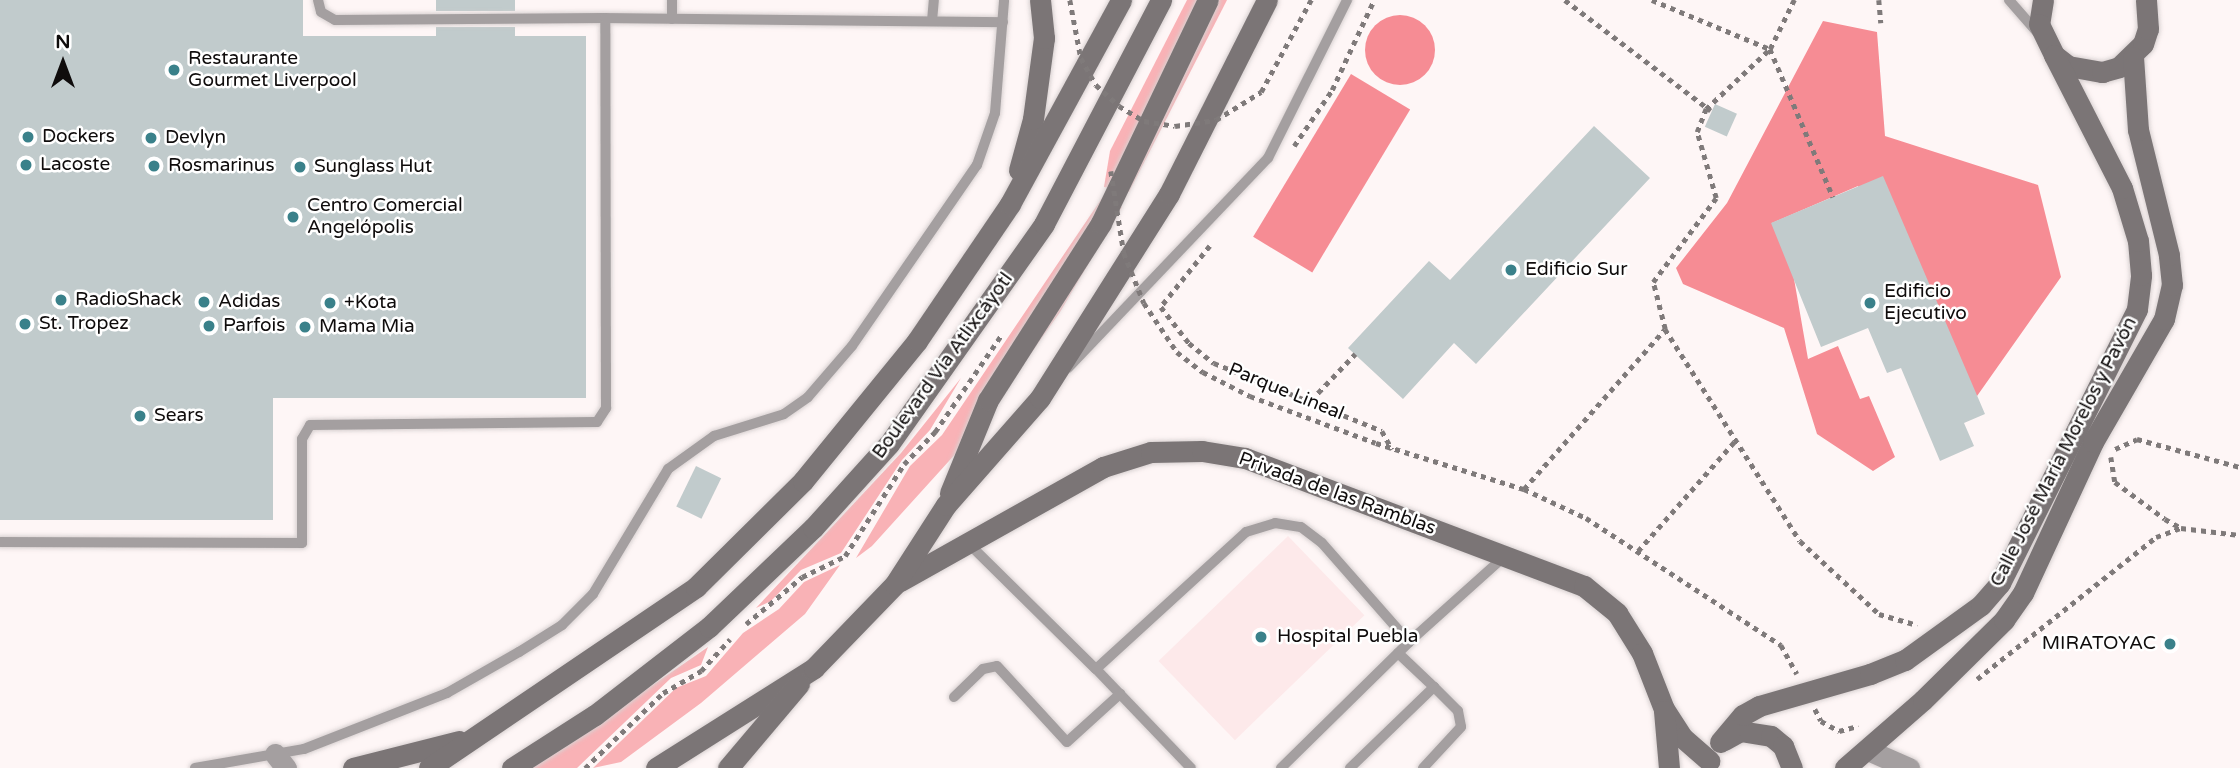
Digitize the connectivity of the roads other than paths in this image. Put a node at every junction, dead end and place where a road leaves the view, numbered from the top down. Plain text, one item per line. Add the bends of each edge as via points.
1 (318, 0) edge
2 (672, 0) edge
3 (934, 0) edge
4 (1004, 0) edge
5 (1040, 0) edge
6 (1121, 0) edge
7 (1161, 0) edge
8 (1208, 0) edge
9 (1267, 0) edge
10 (1347, 0) edge
11 (2009, 0) edge
12 (2043, 0) edge
13 (2146, 0) edge
14 (605, 18) junction
15 (672, 19) junction
16 (932, 22) junction
17 (1003, 22) junction
18 (2049, 48) junction
19 (2133, 57) junction
20 (1010, 204) junction
21 (1040, 398) junction
22 (946, 505) junction
23 (0, 542) edge
24 (967, 542) junction
25 (1506, 555) junction
26 (895, 584) junction
27 (1409, 642) junction
28 (1398, 653) junction
29 (814, 668) junction
30 (1096, 669) junction
31 (1434, 687) junction
32 (1120, 694) junction
33 (954, 698) dead end
34 (1664, 709) junction
35 (478, 737) junction
36 (1720, 742) junction
37 (1868, 750) junction
38 (281, 761) edge
39 (1708, 765) edge
40 (195, 768) edge
41 (354, 768) edge
42 (429, 768) edge
43 (512, 768) edge
44 (656, 768) edge
45 (728, 768) edge
46 (1191, 768) edge
47 (1281, 768) edge
48 (1350, 768) edge
49 (1423, 768) edge
50 (1669, 768) edge
51 (1792, 768) edge
52 (1845, 768) edge
53 (1908, 768) edge

1 - 14 lane via 321,12 335,20
2 - 15 lane
3 - 16 lane
4 - 17 lane
5 - 20 main road via 1044,38 1033,119
6 - 20 main road
7 - 43 main road, Boulevard Vía Atlixcáyotl via 1044,224 889,444 813,528 709,627 595,715
8 - 22 main road, bridge via 1101,223 988,400
9 - 21 main road via 1169,194
10 - 21 lane via 1268,158
11 - 18 lane
12 - 18 main road via 2039,24
13 - 19 main road via 2148,29
14 - 15 lane
14 - 23 lane via 606,408 597,422 310,425 302,439 302,543
15 - 16 lane
16 - 17 lane
17 - 38 lane via 996,113 977,164 852,346 808,397 784,414 714,436 668,469 593,594 562,625 447,694
18 - 19 main road via 2068,66 2093,72 2119,67
18 - 36 main road, Calle José María Morelos y Pavón via 2122,188 2138,241 2137,309 2000,583 1981,605 1938,639 1870,674 1742,715
19 - 37 main road, Calle José María Morelos y Pavón via 2138,130 2169,256 2172,285 2164,319 2094,442 2023,593 2004,620
20 - 35 main road via 917,341 803,481 696,587
21 - 22 main road
22 - 26 main road
24 - 25 main road, Privada de las Ramblas via 1103,467 1151,452 1202,451 1245,458
24 - 26 main road, Privada de las Ramblas
24 - 30 lane
25 - 27 lane
25 - 34 main road, Privada de las Ramblas via 1584,586 1617,613 1642,653
26 - 29 main road
27 - 28 lane
27 - 30 lane via 1322,543 1301,527 1275,523 1247,532
28 - 31 lane
28 - 47 lane
29 - 44 main road
29 - 45 main road
30 - 32 lane
31 - 48 lane
31 - 49 lane via 1458,711 1461,727
32 - 33 lane via 1067,742 997,666 983,669
32 - 46 lane
34 - 39 main road, Privada de las Ramblas
34 - 50 main road
35 - 41 main road
35 - 42 main road
36 - 39 main road, Calle José María Morelos y Pavón
36 - 51 main road via 1740,732 1771,736 1783,746
37 - 52 main road, Calle José María Morelos y Pavón
37 - 53 street
38 - 40 lane

